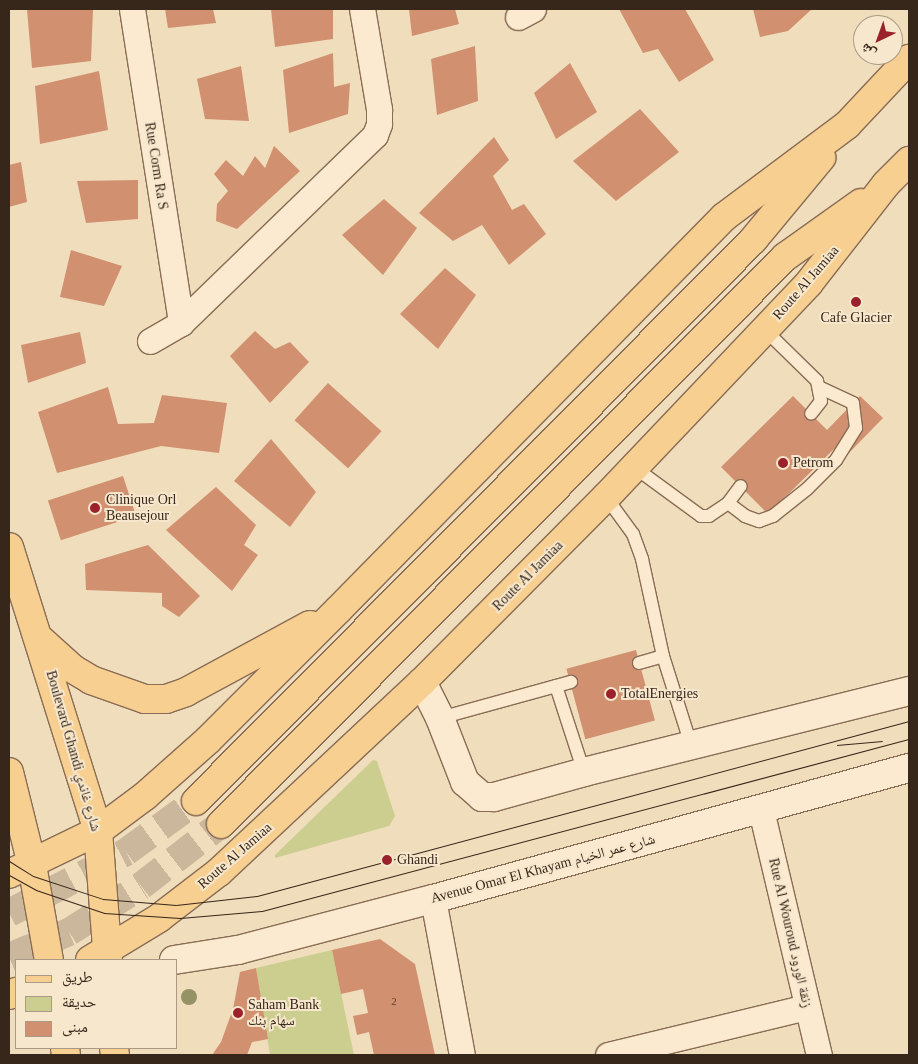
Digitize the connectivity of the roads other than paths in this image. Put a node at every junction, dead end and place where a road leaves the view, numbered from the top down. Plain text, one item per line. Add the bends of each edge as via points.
1 (132, 9) edge
2 (362, 9) edge
3 (909, 59) edge
4 (847, 125) junction
5 (909, 161) edge
6 (886, 184) junction
7 (181, 322) junction
8 (765, 330) junction
9 (150, 342) dead end
10 (821, 388) junction
11 (811, 414) dead end
12 (634, 467) junction
13 (741, 486) dead end
14 (606, 497) junction
15 (728, 503) junction
16 (9, 547) edge
17 (338, 610) junction
18 (40, 638) junction
19 (663, 656) junction
20 (639, 663) dead end
21 (422, 682) junction
22 (571, 682) dead end
23 (556, 686) junction
24 (909, 691) edge
25 (440, 718) junction
26 (691, 745) junction
27 (909, 768) edge
28 (9, 772) edge
29 (584, 772) junction
30 (196, 802) tunnel mouth
31 (761, 810) junction
32 (221, 824) tunnel mouth
33 (98, 831) junction
34 (20, 869) edge
35 (433, 899) junction
36 (102, 957) edge
37 (49, 959) edge
38 (178, 959) edge
39 (807, 1007) junction
40 (462, 1055) edge
41 (608, 1055) edge
42 (820, 1055) edge

1 - 7 street, Rue Corm Ra S
2 - 7 street via 379,109 375,135
3 - 4 main road
4 - 17 main road via 724,216
4 - 30 main road via 753,240
5 - 6 main road, Route Al Jamiaa
6 - 8 main road, Route Al Jamiaa via 809,283
6 - 32 main road via 785,257
7 - 9 street
8 - 10 lane
8 - 12 main road, Route Al Jamiaa
10 - 11 lane via 821,401
10 - 15 lane via 853,404 856,428 836,460 773,516 759,521
12 - 14 main road, Route Al Jamiaa
12 - 15 lane via 701,516 709,516
13 - 15 lane
14 - 19 lane via 636,542
14 - 21 main road, Route Al Jamiaa
16 - 18 main road, Boulevard Ghandi شارع غاندي
17 - 18 main road via 216,676 166,698 145,699 91,680 73,669
17 - 33 main road via 208,740 146,796
18 - 33 main road, Boulevard Ghandi شارع غاندي
19 - 20 lane
19 - 26 lane
21 - 25 main road
21 - 36 main road, Route Al Jamiaa via 219,872
22 - 23 lane
23 - 25 lane
23 - 29 lane
24 - 26 main road
25 - 29 main road via 465,782 482,797 494,797
26 - 29 main road
27 - 31 main road, Avenue Omar El Khayam شارع عمر الخيام
28 - 34 main road
31 - 35 main road, Avenue Omar El Khayam شارع عمر الخيام
31 - 39 street, Rue Al Wouroud زنقة الورود
33 - 34 main road
33 - 36 main road, Boulevard Ghandi شارع غاندي
34 - 37 main road
35 - 38 main road, Avenue Omar El Khayam شارع عمر الخيام via 238,950
35 - 40 street
39 - 41 street
39 - 42 street, Rue Al Wouroud زنقة الورود

